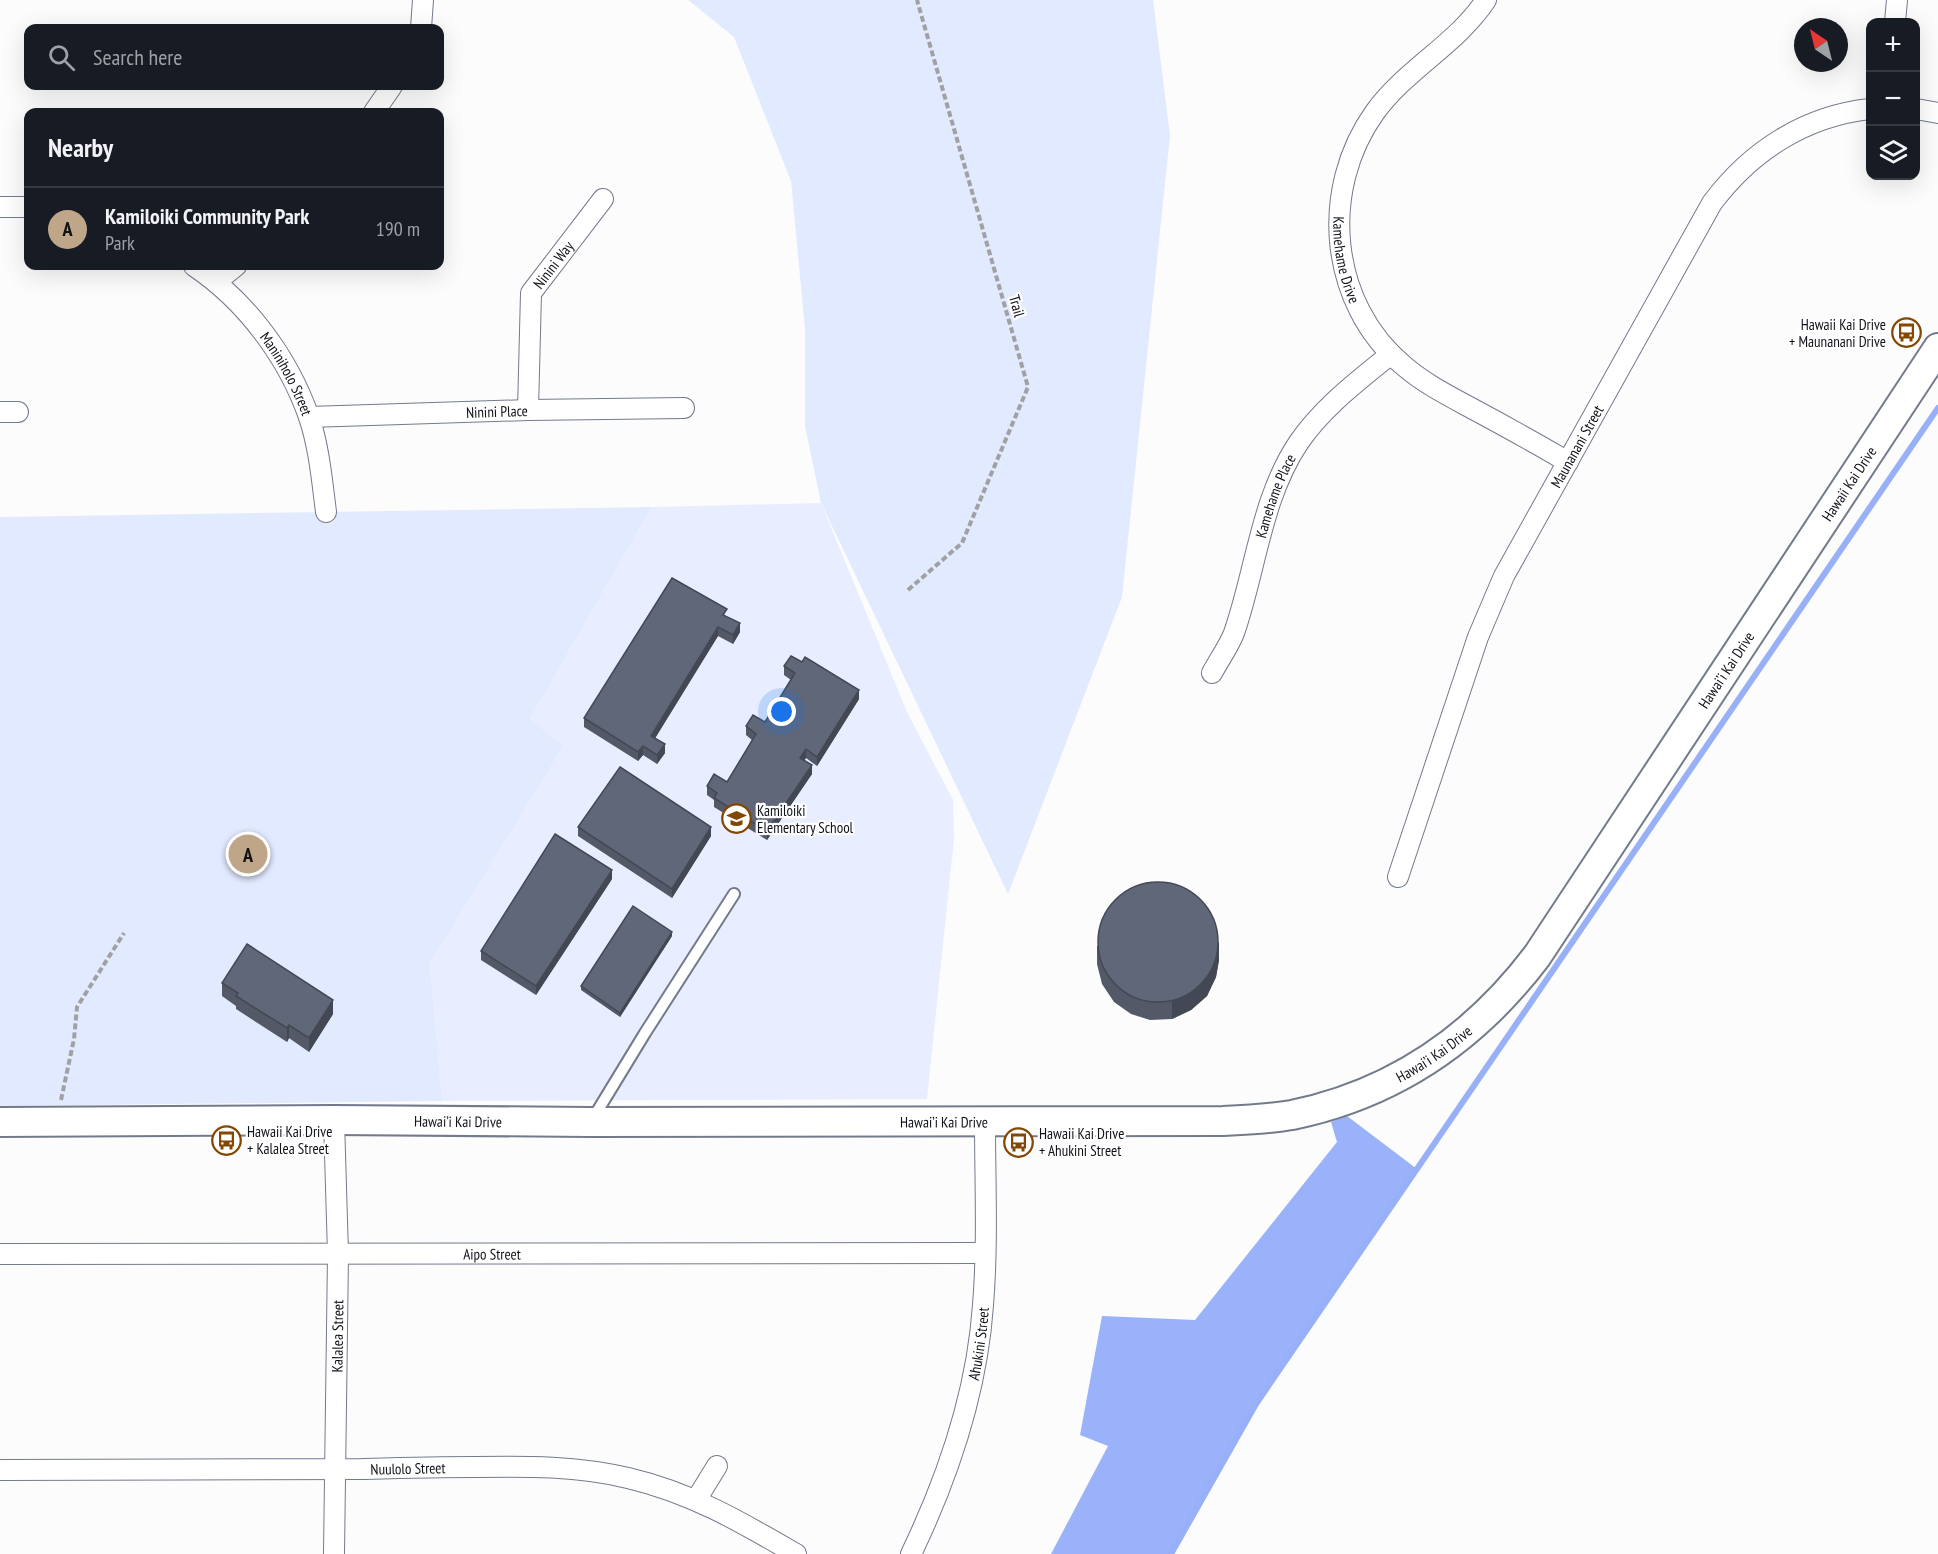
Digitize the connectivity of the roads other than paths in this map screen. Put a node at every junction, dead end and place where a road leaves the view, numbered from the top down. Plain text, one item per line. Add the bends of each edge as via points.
1 (423, 0) edge
2 (1486, 0) edge
3 (1897, 0) edge
4 (1895, 18) edge
5 (421, 24) edge
6 (389, 90) edge
7 (377, 108) edge
8 (1866, 110) edge
9 (1920, 110) edge
10 (1938, 113) edge
11 (603, 199) dead end
12 (0, 207) edge
13 (24, 207) edge
14 (200, 270) edge
15 (231, 270) edge
16 (216, 282) junction
17 (1938, 348) edge
18 (1391, 354) junction
19 (684, 408) dead end
20 (528, 410) junction
21 (309, 417) junction
22 (1568, 462) junction
23 (326, 512) dead end
24 (1759, 619) joint
25 (1212, 673) dead end
26 (1398, 877) dead end
27 (734, 894) dead end
28 (334, 1120) junction
29 (0, 1122) edge
30 (591, 1122) junction
31 (985, 1122) junction
32 (0, 1254) edge
33 (338, 1254) junction
34 (986, 1254) junction
35 (717, 1466) dead end
36 (334, 1469) junction
37 (0, 1470) edge
38 (696, 1500) junction
39 (334, 1554) edge
40 (796, 1554) edge
41 (911, 1554) edge

1 - 5 street
2 - 18 street, Kamehame Drive via 1462,30 1386,98 1358,139 1346,170 1338,218 1343,267 1360,313
3 - 4 street
6 - 7 street
8 - 22 street, Maunanani Street via 1825,118 1792,132 1755,157 1723,189
9 - 10 street
11 - 20 street, Ninini Way via 531,293
12 - 13 street
14 - 16 street, Maniniholo Street
15 - 16 street
16 - 21 street, Maniniholo Street via 273,346
17 - 24 main road, Hawaii Kai Drive
18 - 22 street, Kamehame Drive via 1428,384
18 - 25 street, Kamehame Place via 1322,413 1288,460 1272,496 1233,635
19 - 20 street, Ninini Place
20 - 21 street, Ninini Place
21 - 23 street, Maniniholo Street
22 - 26 street, Maunanani Street via 1490,606
24 - 31 main road, Hawai’i Kai Drive via 1537,956 1494,1007 1443,1050 1376,1088 1291,1115 1223,1121
27 - 30 lane
28 - 29 main road, Hawai’i Kai Drive
28 - 30 main road, Hawai’i Kai Drive
28 - 33 street, Kalalea Street
30 - 31 main road, Hawai’i Kai Drive
31 - 34 street, Ahukini Street
32 - 33 street, Aipo Street
33 - 34 street, Aipo Street
33 - 36 street, Kalalea Street
34 - 41 street, Ahukini Street via 981,1327 966,1410 947,1471
35 - 38 street
36 - 37 street, Nuulolo Street
36 - 38 street, Nuulolo Street via 555,1467 627,1478
36 - 39 street, Kalalea Street
38 - 40 street, Nuulolo Street

